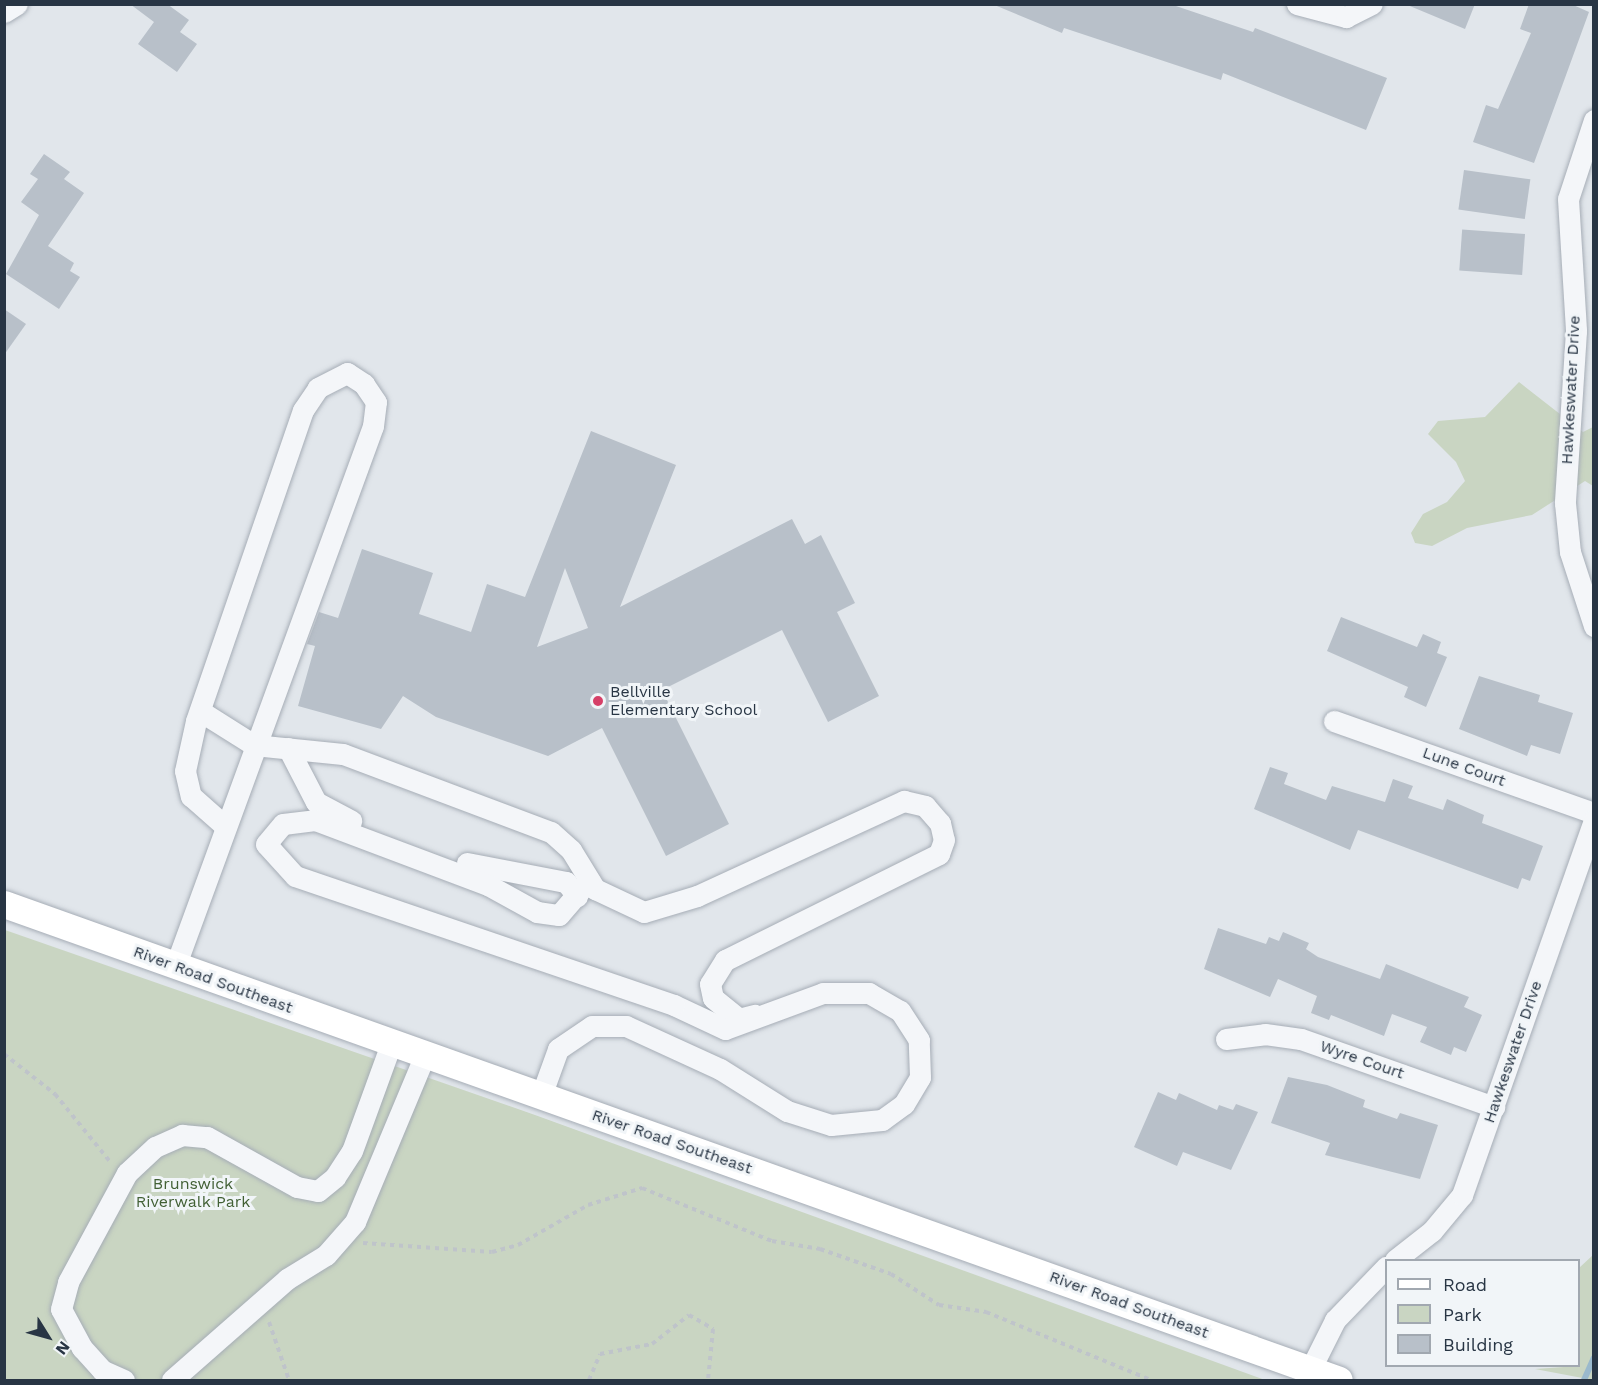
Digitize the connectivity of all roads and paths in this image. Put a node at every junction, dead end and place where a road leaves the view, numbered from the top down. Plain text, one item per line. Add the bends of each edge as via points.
1 (17, 4) edge
2 (1298, 4) edge
3 (1372, 4) edge
4 (4, 12) edge
5 (1593, 120) edge
6 (1593, 626) edge
7 (200, 711) junction
8 (1334, 721) dead end
9 (254, 745) junction
10 (288, 748) junction
11 (1593, 813) edge
12 (1593, 820) edge
13 (225, 826) junction
14 (583, 888) junction
15 (4, 904) edge
16 (175, 967) junction
17 (823, 993) junction
18 (1226, 1039) dead end
19 (391, 1044) junction
20 (4, 1054) edge
21 (424, 1055) junction
22 (542, 1096) junction
23 (1494, 1107) junction
24 (127, 1173) junction
25 (338, 1241) junction
26 (1396, 1259) edge
27 (1385, 1268) edge
28 (263, 1300) junction
29 (1310, 1370) junction
30 (124, 1380) edge
31 (172, 1380) edge
32 (289, 1380) edge
33 (590, 1380) edge
34 (708, 1380) edge
35 (1151, 1380) edge
36 (1339, 1380) edge

1 - 4 street
2 - 3 street via 1346,17
5 - 6 street, Hawkeswater Drive via 1568,199 1576,349 1565,503 1570,552
7 - 9 street
7 - 9 street via 303,410 318,388 347,373 364,384 376,402 373,426
7 - 13 street via 184,771 191,796
8 - 11 street, Lune Court
9 - 10 street
9 - 13 street
10 - 14 street via 301,781 335,815 490,872 566,882
10 - 14 street via 343,754 551,832 571,850
12 - 23 street, Hawkeswater Drive
13 - 16 street
14 - 17 street via 644,912 656,911 904,801 925,806 940,823 944,840 939,854 725,960 710,984 713,998 739,1018
14 - 17 street via 560,915 537,912 488,885 315,820 283,824 266,844 295,876 674,1005 725,1029
15 - 16 main road, River Road Southeast
16 - 19 main road, River Road Southeast
17 - 22 street via 869,993 900,1011 919,1040 920,1077 904,1104 882,1120 831,1125 787,1111 720,1069 626,1026 592,1026 558,1049
18 - 23 street, Wyre Court via 1265,1034 1301,1039
19 - 21 main road, River Road Southeast
19 - 24 street via 352,1151 335,1178 318,1191 297,1187 207,1137 173,1139
20 - 24 path via 55,1094 105,1160
21 - 22 main road, River Road Southeast
21 - 25 street via 355,1222
22 - 29 main road, River Road Southeast
23 - 26 street, Hawkeswater Drive via 1462,1195 1432,1231
24 - 30 street via 68,1282 61,1309 82,1348 102,1370
25 - 28 street
25 - 35 path via 492,1252 518,1245 588,1205 642,1188 772,1241 820,1249 891,1274 939,1305 986,1312
27 - 29 street via 1335,1320
28 - 31 street
28 - 32 path
29 - 36 main road, River Road Southeast
33 - 34 path via 600,1354 652,1344 688,1315 713,1329

